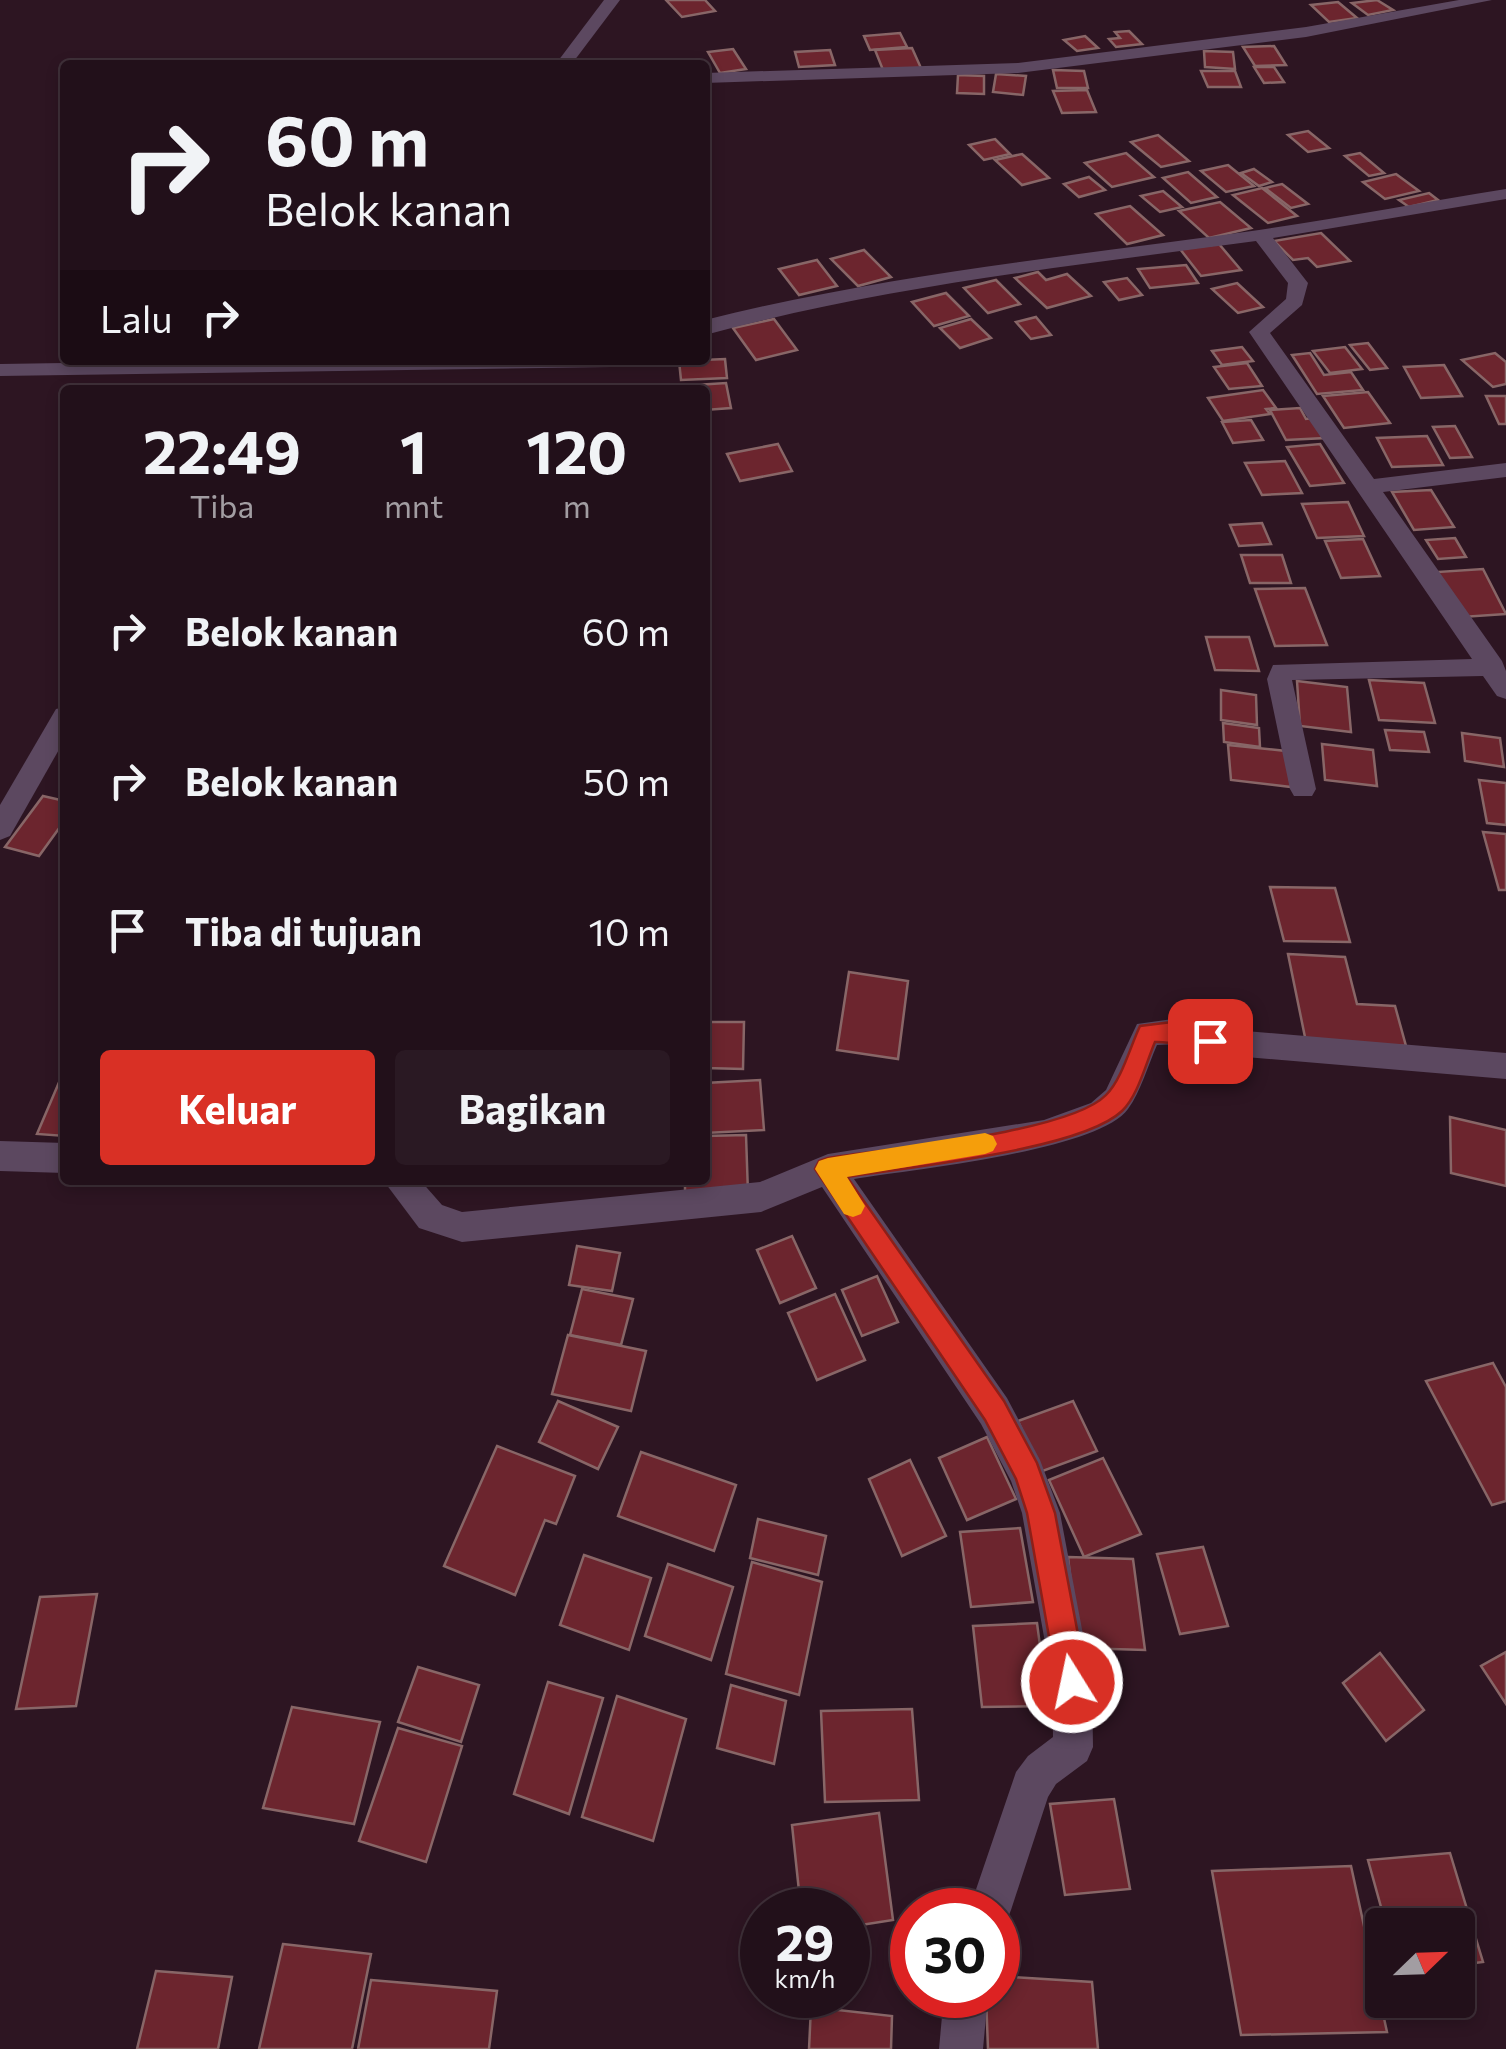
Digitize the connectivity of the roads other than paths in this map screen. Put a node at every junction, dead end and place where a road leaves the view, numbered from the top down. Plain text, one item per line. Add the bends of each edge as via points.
1 (612, 0) edge
2 (1484, 0) edge
3 (567, 60) edge
4 (710, 78) edge
5 (1506, 194) edge
6 (1261, 235) junction
7 (710, 325) edge
8 (206, 365) edge
9 (286, 365) edge
10 (0, 370) edge
11 (268, 385) edge
12 (1506, 470) edge
13 (1368, 487) junction
14 (1500, 679) edge
15 (60, 725) edge
16 (1303, 790) dead end
17 (0, 829) edge
18 (1506, 1066) edge
19 (0, 1156) edge
20 (60, 1158) edge
21 (828, 1169) junction
22 (403, 1185) edge
23 (997, 1888) edge
24 (964, 2018) edge
25 (962, 2049) edge

1 - 3 street
2 - 4 street via 1306,32 1018,68
5 - 6 street
6 - 7 street via 885,284
6 - 13 street via 1298,284 1295,301 1259,332
8 - 10 street
9 - 11 street
12 - 13 street
13 - 14 street
14 - 16 street via 1282,671
15 - 17 street
18 - 21 street via 1148,1033 1126,1088 1102,1113 1044,1134
19 - 20 street
21 - 22 street via 761,1198 462,1227 430,1217
21 - 23 street via 994,1411 1041,1513 1072,1682 1073,1747 1032,1786
24 - 25 street

